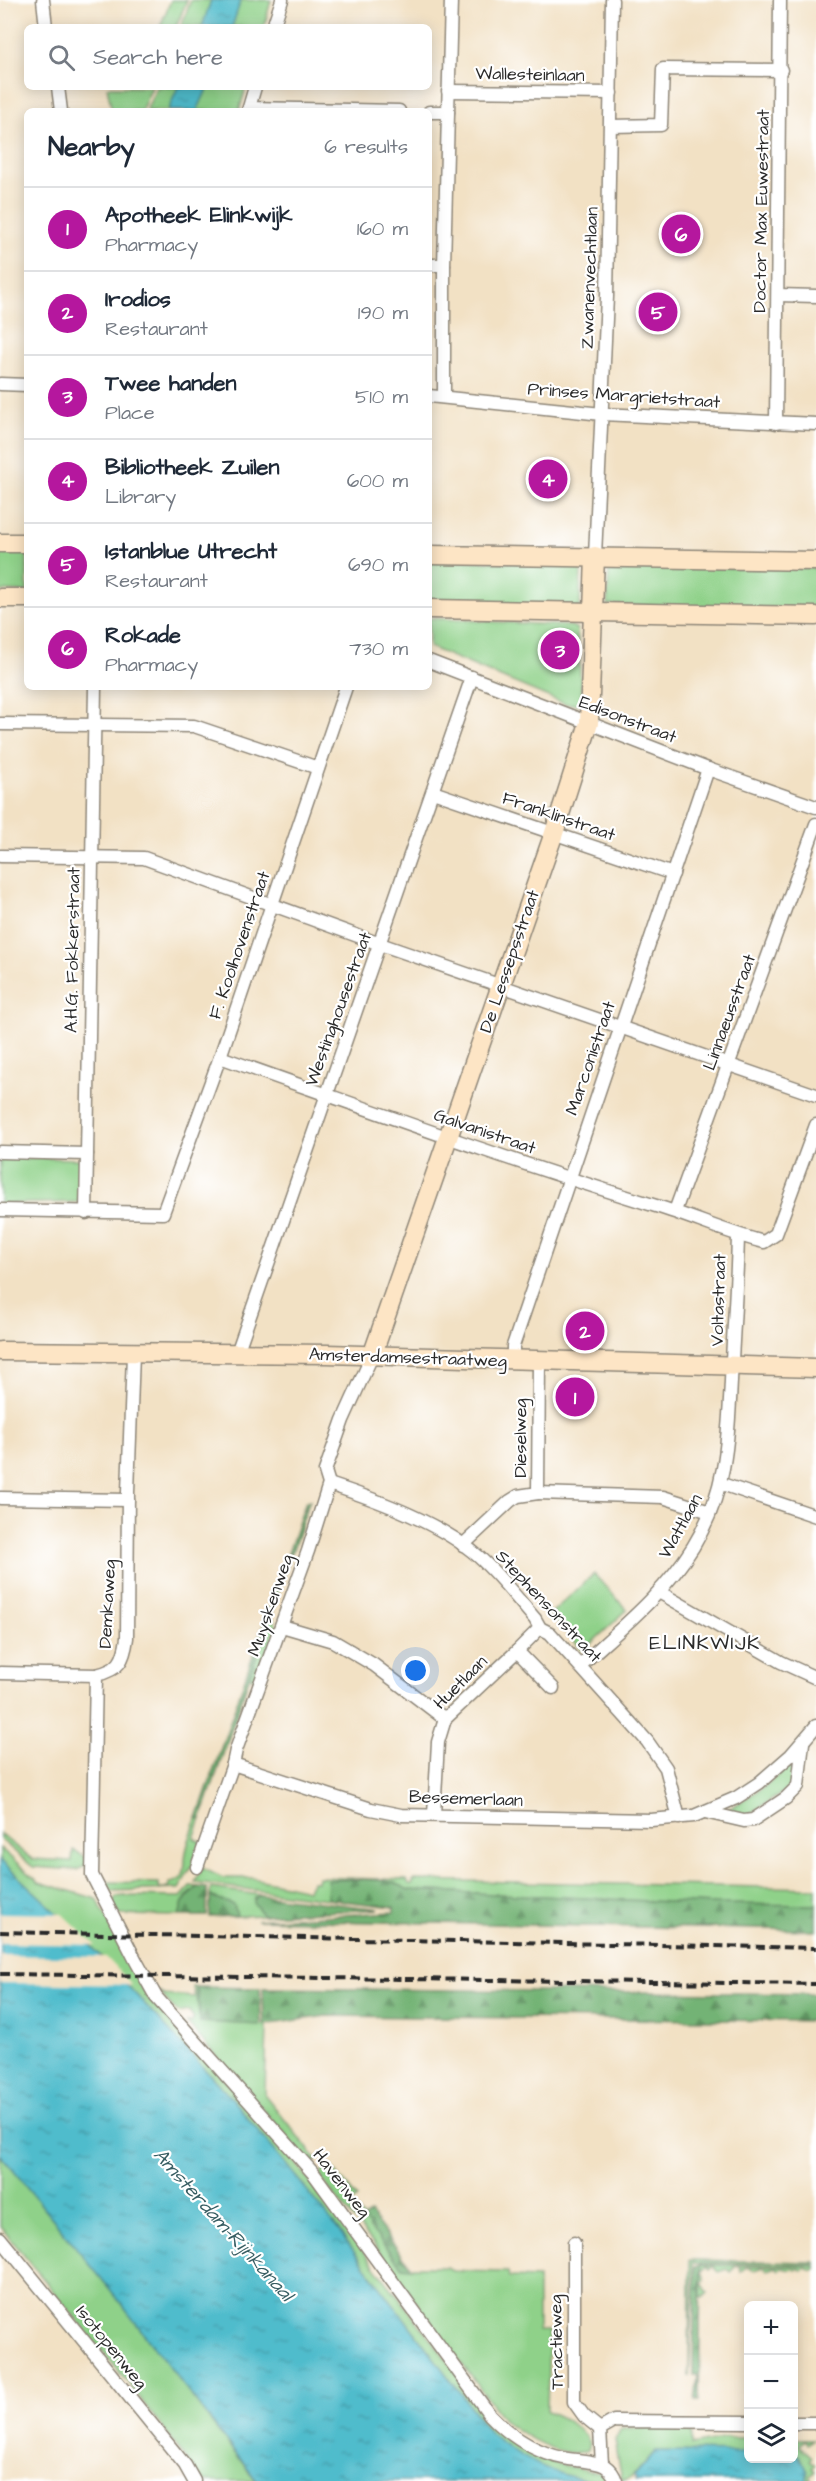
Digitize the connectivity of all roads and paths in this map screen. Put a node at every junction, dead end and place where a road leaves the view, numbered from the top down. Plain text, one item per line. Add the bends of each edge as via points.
1 (43, 0) edge
2 (282, 0) edge
3 (451, 0) edge
4 (612, 0) edge
5 (780, 0) edge
6 (46, 24) edge
7 (274, 24) edge
8 (781, 70) junction
9 (58, 90) edge
10 (254, 90) edge
11 (448, 91) junction
12 (611, 93) junction
13 (61, 108) edge
14 (249, 108) edge
15 (432, 112) edge
16 (448, 112) junction
17 (611, 126) junction
18 (432, 265) edge
19 (444, 265) junction
20 (778, 295) junction
21 (816, 296) edge
22 (0, 384) edge
23 (24, 385) edge
24 (432, 396) edge
25 (444, 397) junction
26 (602, 414) junction
27 (776, 423) junction
28 (816, 424) edge
29 (0, 543) edge
30 (24, 543) edge
31 (432, 555) edge
32 (595, 556) junction
33 (816, 561) edge
34 (0, 598) edge
35 (24, 598) edge
36 (432, 609) edge
37 (594, 612) junction
38 (816, 616) edge
39 (432, 662) edge
40 (472, 677) junction
41 (94, 690) edge
42 (345, 690) edge
43 (589, 723) junction
44 (0, 724) edge
45 (94, 725) junction
46 (318, 768) junction
47 (708, 770) junction
48 (433, 792) junction
49 (816, 807) edge
50 (816, 824) edge
51 (554, 833) junction
52 (0, 856) edge
53 (92, 857) junction
54 (673, 874) junction
55 (272, 904) junction
56 (380, 944) junction
57 (500, 985) junction
58 (621, 1027) junction
59 (220, 1057) junction
60 (729, 1064) junction
61 (327, 1094) junction
62 (816, 1095) edge
63 (816, 1125) edge
64 (447, 1137) junction
65 (0, 1152) edge
66 (87, 1154) junction
67 (568, 1179) junction
68 (0, 1210) edge
69 (675, 1211) junction
70 (87, 1213) junction
71 (738, 1236) junction
72 (0, 1351) edge
73 (237, 1353) junction
74 (133, 1354) junction
75 (372, 1356) junction
76 (513, 1360) junction
77 (539, 1361) junction
78 (732, 1365) junction
79 (816, 1368) edge
80 (329, 1484) junction
81 (722, 1484) junction
82 (538, 1493) junction
83 (0, 1498) edge
84 (128, 1500) junction
85 (710, 1512) junction
86 (816, 1516) edge
87 (463, 1545) junction
88 (659, 1592) junction
89 (282, 1626) junction
90 (540, 1628) junction
91 (517, 1651) junction
92 (580, 1666) junction
93 (0, 1673) edge
94 (96, 1675) junction
95 (816, 1678) edge
96 (552, 1688) dead end
97 (445, 1719) junction
98 (816, 1726) edge
99 (803, 1743) junction
100 (233, 1764) junction
101 (705, 1812) junction
102 (434, 1815) junction
103 (679, 1818) junction
104 (196, 1867) dead end
105 (0, 2238) edge
106 (574, 2243) dead end
107 (744, 2422) edge
108 (798, 2422) edge
109 (816, 2423) edge
110 (600, 2429) junction
111 (602, 2464) junction
112 (194, 2481) edge
113 (616, 2481) edge

1 - 6 street
2 - 7 street
3 - 11 street
4 - 12 street, Zwanenvechtlaan
5 - 8 street, Doctor Max Euwestraat
8 - 17 street via 663,69 661,125
8 - 20 street, Doctor Max Euwestraat
9 - 13 street
10 - 14 street
11 - 12 street, Wallesteinlaan
11 - 16 street
12 - 17 street, Zwanenvechtlaan
15 - 16 street
16 - 19 street
17 - 26 street, Zwanenvechtlaan
18 - 19 street
19 - 25 street
20 - 21 street
20 - 27 street, Doctor Max Euwestraat
22 - 23 street
24 - 25 street, Prinses Margrietstraat
25 - 26 street, Prinses Margrietstraat
26 - 27 street, Prinses Margrietstraat
26 - 32 street, Zwanenvechtlaan
27 - 28 street, Prinses Margrietstraat
29 - 30 street
31 - 32 street
32 - 33 street
32 - 37 street, De Lessepsstraat
34 - 35 street
36 - 37 street
37 - 38 street
37 - 43 street, De Lessepsstraat
39 - 40 street, Edisonstraat
40 - 43 street, Edisonstraat
40 - 48 street, Westinghousestraat
41 - 45 street, A.H.G. Fokkerstraat
42 - 46 street, F. Koolhovenstraat
43 - 47 street, Edisonstraat
43 - 51 street, De Lessepsstraat
44 - 45 street
45 - 46 street via 194,726
45 - 53 street, A.H.G. Fokkerstraat
46 - 55 street, F. Koolhovenstraat
47 - 49 street, Edisonstraat
47 - 54 street, Marconistraat
48 - 51 street, Franklinstraat
48 - 56 street, Westinghousestraat
50 - 60 street, Linnaeusstraat
51 - 54 street, Franklinstraat
51 - 57 street, De Lessepsstraat
52 - 53 street
53 - 55 street via 144,858
53 - 66 street, A.H.G. Fokkerstraat
54 - 58 street, Marconistraat
55 - 56 street
55 - 59 street, F. Koolhovenstraat
56 - 57 street
56 - 61 street, Westinghousestraat
57 - 58 street
57 - 64 street, De Lessepsstraat
58 - 60 street
58 - 67 street, Marconistraat
59 - 61 street, Galvanistraat
59 - 70 street, F. Koolhovenstraat via 163,1213
60 - 62 street
60 - 69 street, Linnaeusstraat
61 - 64 street, Galvanistraat
61 - 73 street, Westinghousestraat
63 - 71 street, Galvanistraat via 776,1234 764,1242
64 - 67 street, Galvanistraat
64 - 75 street, De Lessepsstraat
65 - 66 street
66 - 70 street, A.H.G. Fokkerstraat
67 - 69 street, Galvanistraat
67 - 76 street, Marconistraat via 513,1346
68 - 70 street
69 - 71 street, Galvanistraat
71 - 78 street, Voltastraat
72 - 74 street, Amsterdamsestraatweg
73 - 74 street, Amsterdamsestraatweg
73 - 75 street, Amsterdamsestraatweg
74 - 84 street, Demkaweg
75 - 76 street, Amsterdamsestraatweg
75 - 80 street, Muyskenweg via 325,1471
76 - 77 street, Amsterdamsestraatweg
77 - 78 street, Amsterdamsestraatweg
77 - 82 street, Dieselweg
78 - 79 street, Amsterdamsestraatweg
78 - 81 street, Wattlaan via 729,1437
80 - 87 street, Stephensonstraat via 381,1501
80 - 89 street, Muyskenweg
81 - 85 street, Wattlaan
81 - 86 street
82 - 85 street via 663,1497
82 - 87 street, Dieselweg via 510,1501
83 - 84 street
84 - 94 street, Demkaweg via 124,1656 111,1672
85 - 88 street, Wattlaan via 692,1548
87 - 90 street, Stephensonstraat via 497,1575
88 - 92 street, Wattlaan
88 - 95 street via 780,1662
89 - 97 street via 333,1641 374,1665
89 - 100 street, Muyskenweg
90 - 91 street, Huetlaan
90 - 92 street, Stephensonstraat via 550,1633
91 - 96 street
91 - 97 street, Huetlaan
92 - 103 street, Stephensonstraat via 666,1768
93 - 94 street
94 - 111 street, Havenweg via 92,1875 156,1997 314,2174 490,2415 527,2444 561,2458
97 - 102 street, Huetlaan via 438,1742
98 - 99 street, Bessemerlaan
99 - 101 street, Bessemerlaan via 759,1783
99 - 101 street, Bessemerlaan via 798,1786 761,1815 744,1821
100 - 102 street, Bessemerlaan via 371,1809 401,1815
100 - 104 street, Muyskenweg
101 - 103 street, Bessemerlaan
102 - 103 street, Bessemerlaan
105 - 112 street, Isotopenweg
106 - 110 street, Tractieweg via 574,2402
107 - 110 street via 614,2421
108 - 109 street
110 - 111 street
111 - 113 street

